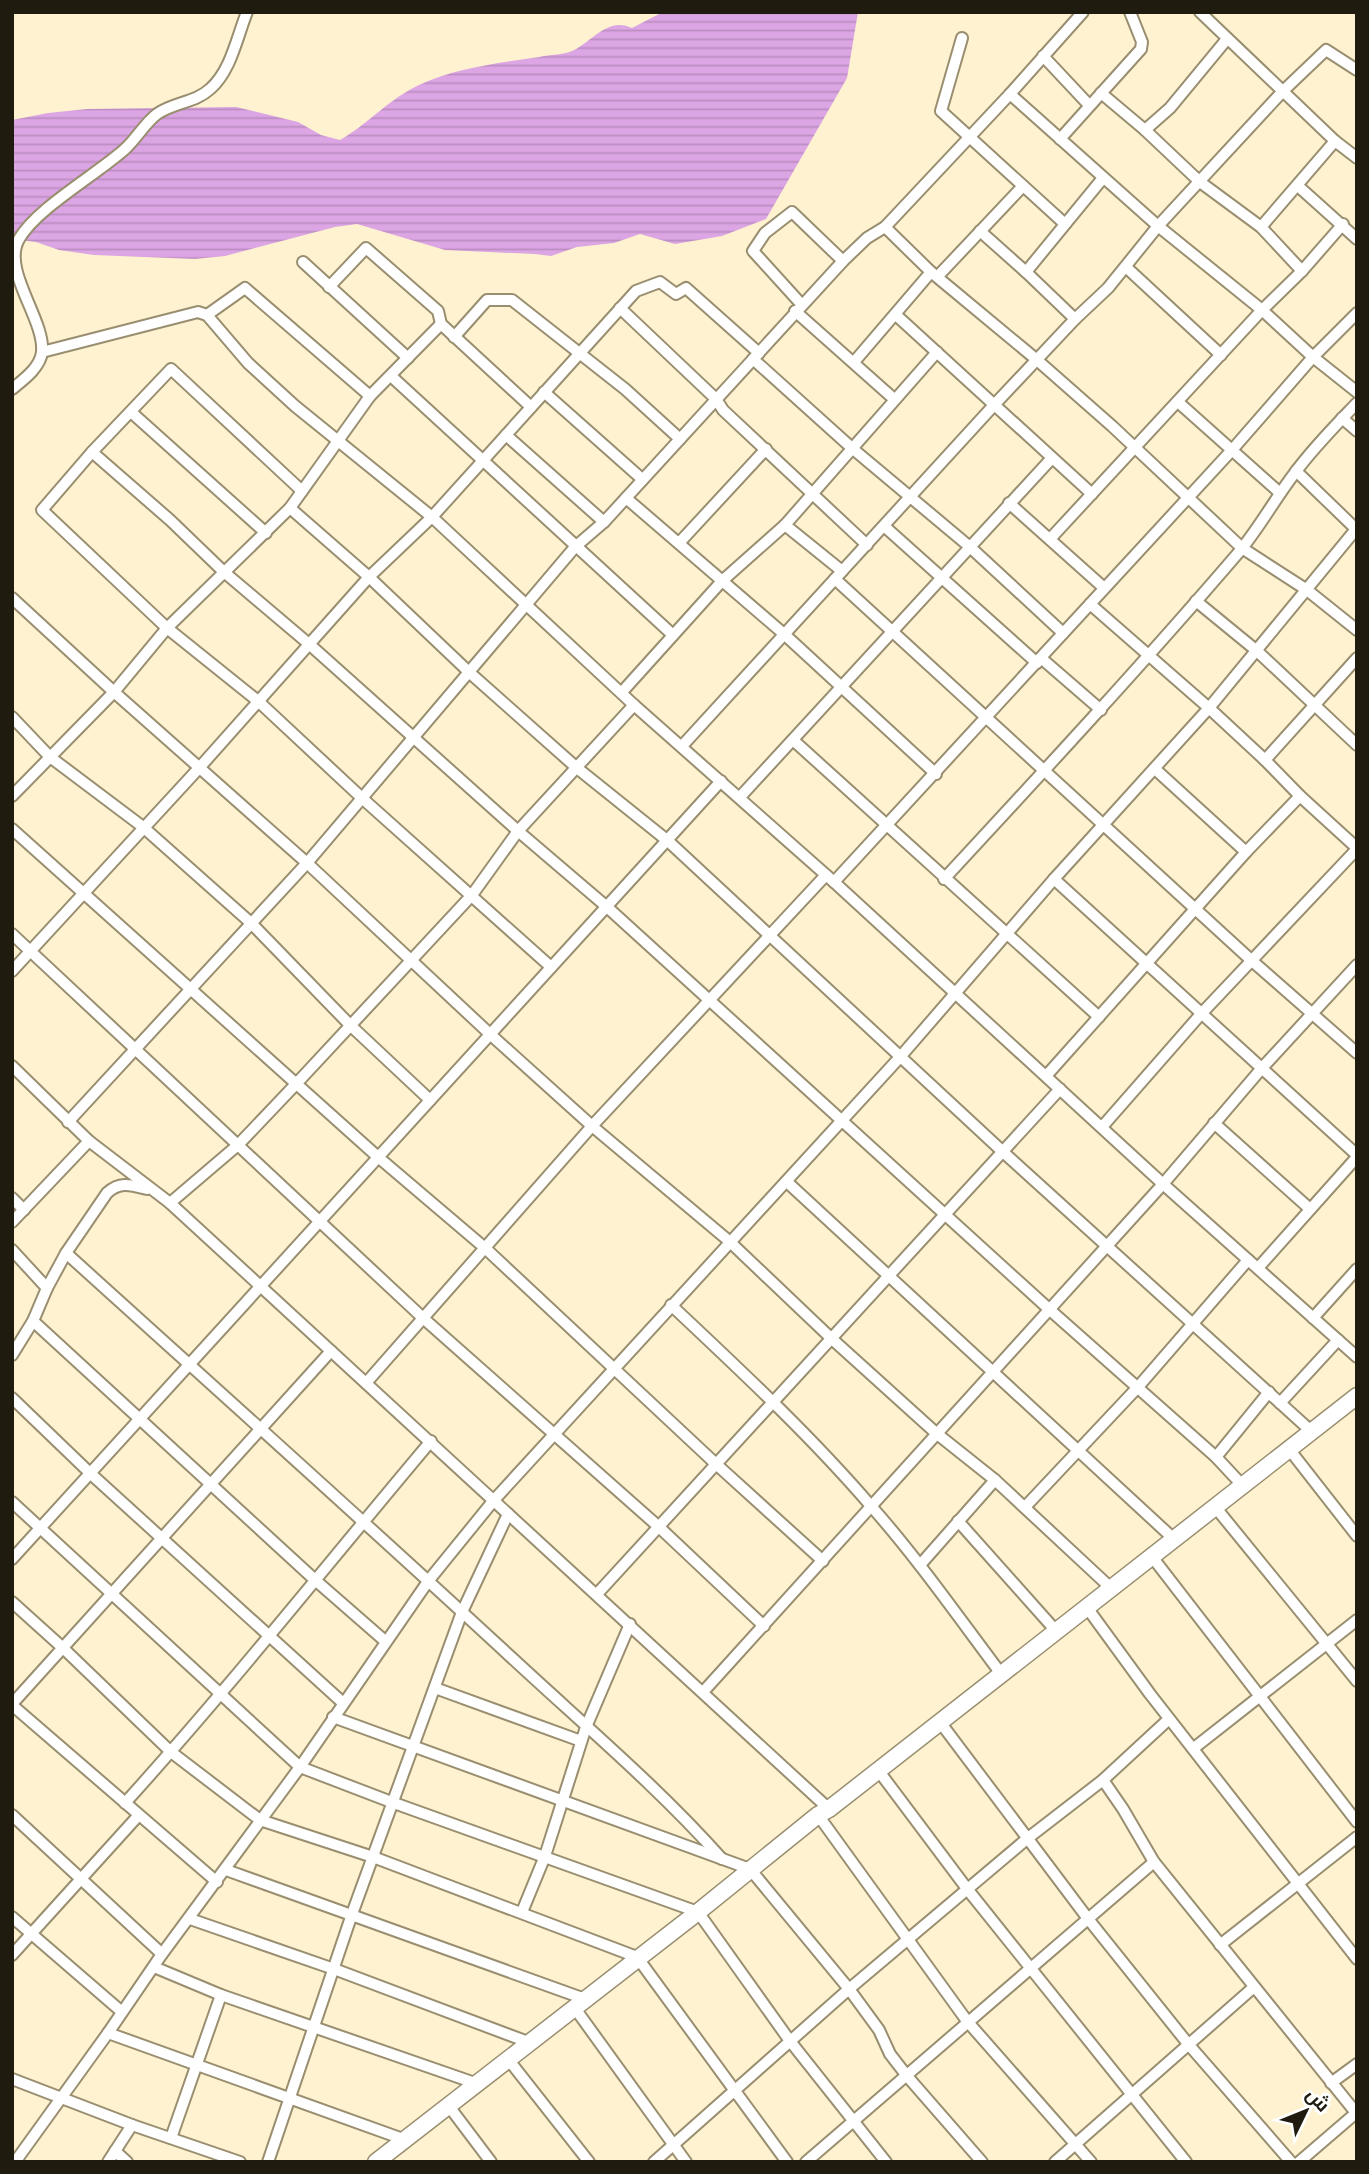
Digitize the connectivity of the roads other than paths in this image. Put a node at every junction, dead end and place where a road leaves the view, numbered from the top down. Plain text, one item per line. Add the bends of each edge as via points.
1 (247, 12) edge
2 (1083, 12) edge
3 (1130, 12) edge
4 (1200, 12) edge
5 (962, 38) dead end
6 (1227, 39) junction
7 (1043, 56) junction
8 (1357, 70) edge
9 (1283, 90) junction
10 (1101, 93) junction
11 (1010, 94) junction
12 (1089, 105) junction
13 (1145, 130) junction
14 (969, 137) junction
15 (1060, 139) junction
16 (1335, 141) junction
17 (1357, 158) edge
18 (1103, 178) junction
19 (1199, 182) junction
20 (1023, 186) junction
21 (1298, 186) junction
22 (1065, 223) junction
23 (1343, 224) junction
24 (1158, 226) junction
25 (885, 227) junction
26 (1261, 227) junction
27 (980, 231) junction
28 (1357, 239) edge
29 (843, 261) junction
30 (303, 262) dead end
31 (1127, 268) junction
32 (1302, 271) junction
33 (1026, 272) junction
34 (934, 274) junction
35 (329, 286) junction
36 (620, 308) junction
37 (799, 308) junction
38 (1262, 310) junction
39 (1357, 313) edge
40 (207, 315) junction
41 (896, 315) junction
42 (1074, 319) junction
43 (441, 324) junction
44 (454, 337) junction
45 (42, 352) junction
46 (579, 352) junction
47 (937, 352) junction
48 (1221, 355) junction
49 (756, 356) junction
50 (1313, 357) junction
51 (408, 358) junction
52 (1037, 360) junction
53 (854, 362) junction
54 (391, 376) junction
55 (12, 389) edge
56 (544, 392) junction
57 (1357, 392) edge
58 (370, 396) junction
59 (716, 399) junction
60 (894, 399) junction
61 (1178, 402) junction
62 (1357, 403) edge
63 (995, 404) junction
64 (531, 407) junction
65 (131, 412) junction
66 (1342, 418) junction
67 (1357, 431) edge
68 (506, 435) junction
69 (680, 439) junction
70 (339, 443) junction
71 (1136, 448) junction
72 (766, 449) junction
73 (853, 449) junction
74 (1232, 450) junction
75 (92, 452) junction
76 (1052, 458) junction
77 (483, 461) junction
78 (1296, 471) junction
79 (642, 479) junction
80 (302, 491) junction
81 (1280, 493) junction
82 (813, 494) junction
83 (1092, 494) junction
84 (909, 496) junction
85 (1188, 497) junction
86 (626, 498) junction
87 (1009, 503) junction
88 (290, 508) junction
89 (432, 517) junction
90 (604, 522) junction
91 (785, 525) junction
92 (884, 526) junction
93 (1356, 529) edge
94 (266, 533) junction
95 (1050, 539) junction
96 (679, 543) junction
97 (867, 545) junction
98 (575, 547) junction
99 (970, 547) junction
100 (1242, 548) junction
101 (223, 572) junction
102 (839, 575) junction
103 (369, 577) junction
104 (941, 577) junction
105 (722, 581) junction
106 (1103, 587) junction
107 (1307, 590) junction
108 (12, 598) edge
109 (1196, 601) junction
110 (1090, 604) junction
111 (527, 607) junction
112 (167, 628) junction
113 (1357, 630) edge
114 (892, 632) junction
115 (785, 634) junction
116 (1063, 634) junction
117 (673, 635) junction
118 (309, 644) junction
119 (1257, 651) junction
120 (1149, 656) junction
121 (1357, 658) edge
122 (1039, 661) junction
123 (470, 673) junction
124 (841, 686) junction
125 (114, 692) junction
126 (622, 692) junction
127 (258, 701) junction
128 (634, 705) junction
129 (1314, 705) junction
130 (1209, 708) junction
131 (1101, 710) junction
132 (12, 717) edge
133 (987, 718) junction
134 (414, 736) junction
135 (793, 740) junction
136 (1357, 745) edge
137 (682, 746) junction
138 (50, 757) junction
139 (1265, 760) junction
140 (200, 767) junction
141 (577, 768) junction
142 (1155, 769) junction
143 (1045, 770) junction
144 (936, 774) junction
145 (721, 781) junction
146 (12, 796) edge
147 (1300, 796) junction
148 (740, 797) junction
149 (363, 799) junction
150 (1104, 824) junction
151 (887, 825) junction
152 (143, 827) junction
153 (12, 829) edge
154 (518, 831) junction
155 (668, 841) junction
156 (1357, 848) edge
157 (1246, 852) junction
158 (307, 863) junction
159 (830, 878) junction
160 (944, 879) junction
161 (1054, 879) junction
162 (84, 892) junction
163 (472, 895) junction
164 (607, 907) junction
165 (1196, 909) junction
166 (251, 923) junction
167 (12, 934) edge
168 (1006, 934) junction
169 (771, 936) junction
170 (32, 950) junction
171 (411, 960) junction
172 (1251, 960) junction
173 (1145, 964) junction
174 (1357, 965) edge
175 (551, 967) junction
176 (12, 971) edge
177 (191, 990) junction
178 (956, 994) junction
179 (709, 1001) junction
180 (1313, 1012) junction
181 (1201, 1014) junction
182 (1099, 1017) junction
183 (350, 1026) junction
184 (491, 1035) junction
185 (135, 1051) junction
186 (1357, 1053) edge
187 (901, 1056) junction
188 (12, 1066) edge
189 (1262, 1068) junction
190 (1046, 1076) junction
191 (296, 1084) junction
192 (1060, 1089) junction
193 (430, 1100) junction
194 (842, 1120) junction
195 (68, 1122) junction
196 (1214, 1123) junction
197 (593, 1126) junction
198 (1102, 1127) junction
199 (89, 1141) junction
200 (237, 1146) junction
201 (1002, 1151) junction
202 (1357, 1156) edge
203 (378, 1157) junction
204 (787, 1182) junction
205 (1163, 1184) junction
206 (154, 1191) junction
207 (12, 1198) edge
208 (170, 1203) junction
209 (1310, 1209) junction
210 (24, 1210) junction
211 (946, 1213) junction
212 (12, 1222) edge
213 (319, 1222) junction
214 (730, 1241) junction
215 (1107, 1246) junction
216 (485, 1248) junction
217 (12, 1250) edge
218 (66, 1253) junction
219 (1248, 1259) junction
220 (1258, 1268) junction
221 (1357, 1269) edge
222 (888, 1277) junction
223 (47, 1288) junction
224 (261, 1288) junction
225 (671, 1305) junction
226 (1050, 1310) junction
227 (423, 1318) junction
228 (1313, 1318) junction
229 (33, 1321) junction
230 (1193, 1323) junction
231 (832, 1339) junction
232 (1338, 1340) junction
233 (331, 1351) junction
234 (12, 1355) edge
235 (1357, 1357) edge
236 (190, 1364) junction
237 (613, 1368) junction
238 (993, 1372) junction
239 (366, 1383) junction
240 (1138, 1387) junction
241 (1269, 1392) junction
242 (12, 1398) edge
243 (1356, 1398) edge
244 (774, 1401) junction
245 (1280, 1403) junction
246 (140, 1420) junction
247 (262, 1431) junction
248 (1311, 1431) junction
249 (936, 1433) junction
250 (552, 1434) junction
251 (431, 1441) junction
252 (1289, 1449) junction
253 (1079, 1450) junction
254 (1216, 1457) junction
255 (716, 1464) junction
256 (91, 1474) junction
257 (995, 1480) junction
258 (212, 1485) junction
259 (1243, 1486) junction
260 (494, 1500) junction
261 (12, 1502) edge
262 (871, 1505) junction
263 (1025, 1507) junction
264 (1216, 1508) junction
265 (508, 1514) junction
266 (958, 1521) junction
267 (363, 1522) junction
268 (659, 1527) junction
269 (40, 1528) junction
270 (1357, 1536) edge
271 (163, 1538) junction
272 (1175, 1540) junction
273 (1153, 1558) junction
274 (12, 1559) edge
275 (823, 1561) junction
276 (920, 1565) junction
277 (314, 1579) junction
278 (429, 1580) junction
279 (1112, 1590) junction
280 (110, 1594) junction
281 (597, 1594) junction
282 (12, 1602) edge
283 (1088, 1609) junction
284 (462, 1612) junction
285 (1357, 1620) edge
286 (630, 1624) junction
287 (764, 1626) junction
288 (1057, 1632) junction
289 (268, 1636) junction
290 (385, 1641) junction
291 (1327, 1642) junction
292 (63, 1648) junction
293 (1002, 1675) junction
294 (1357, 1681) edge
295 (435, 1688) junction
296 (703, 1692) junction
297 (221, 1696) junction
298 (1259, 1696) junction
299 (342, 1702) junction
300 (12, 1704) edge
301 (333, 1717) junction
302 (1169, 1719) junction
303 (940, 1722) junction
304 (586, 1727) junction
305 (581, 1741) junction
306 (414, 1746) junction
307 (1194, 1748) junction
308 (171, 1752) junction
309 (300, 1767) junction
310 (878, 1770) junction
311 (1103, 1780) junction
312 (561, 1800) junction
313 (125, 1803) junction
314 (394, 1803) junction
315 (824, 1812) junction
316 (12, 1815) edge
317 (138, 1816) junction
318 (260, 1820) junction
319 (1357, 1822) edge
320 (1357, 1837) edge
321 (1028, 1838) junction
322 (545, 1856) junction
323 (373, 1857) junction
324 (722, 1859) junction
325 (1154, 1862) junction
326 (750, 1869) junction
327 (226, 1870) junction
328 (80, 1879) junction
329 (217, 1882) junction
330 (1297, 1885) junction
331 (968, 1890) junction
332 (522, 1912) junction
333 (698, 1912) junction
334 (352, 1914) junction
335 (12, 1917) edge
336 (190, 1919) junction
337 (1089, 1920) junction
338 (31, 1935) junction
339 (909, 1939) junction
340 (1220, 1945) junction
341 (162, 1954) junction
342 (12, 1955) edge
343 (637, 1957) junction
344 (1357, 1959) edge
345 (154, 1967) junction
346 (1031, 1968) junction
347 (334, 1969) junction
348 (1254, 1987) junction
349 (849, 1989) junction
350 (221, 1995) junction
351 (579, 2003) junction
352 (122, 2012) junction
353 (967, 2021) junction
354 (315, 2029) junction
355 (108, 2033) junction
356 (790, 2040) junction
357 (528, 2042) junction
358 (1189, 2045) junction
359 (508, 2059) junction
360 (1357, 2064) edge
361 (197, 2066) junction
362 (906, 2076) junction
363 (12, 2079) edge
364 (475, 2083) junction
365 (1331, 2083) junction
366 (735, 2092) junction
367 (1132, 2093) junction
368 (63, 2096) junction
369 (290, 2099) junction
370 (448, 2105) junction
371 (1356, 2114) edge
372 (853, 2120) junction
373 (132, 2125) junction
374 (171, 2138) junction
375 (404, 2139) junction
376 (1076, 2143) junction
377 (673, 2145) junction
378 (115, 2151) junction
379 (381, 2160) edge
380 (15, 2162) edge
381 (108, 2162) edge
382 (127, 2162) edge
383 (240, 2162) edge
384 (268, 2162) edge
385 (491, 2162) edge
386 (589, 2162) edge
387 (654, 2162) edge
388 (686, 2162) edge
389 (788, 2162) edge
390 (806, 2162) edge
391 (886, 2162) edge
392 (982, 2162) edge
393 (1055, 2162) edge
394 (1091, 2162) edge
395 (1186, 2162) edge
396 (1291, 2162) edge
397 (1299, 2162) edge

1 - 45 street via 224,72 210,90 158,114 126,148 46,209 18,240 16,269
2 - 7 street
3 - 10 street via 1141,49
4 - 6 street
5 - 14 street via 941,111
6 - 9 street
6 - 13 street via 1170,108
7 - 11 street
7 - 12 street
8 - 9 street via 1326,50
9 - 16 street
9 - 19 street
10 - 12 street
10 - 13 street
11 - 14 street
11 - 15 street
12 - 15 street
13 - 19 street
14 - 20 street
14 - 25 street
15 - 18 street
16 - 17 street
16 - 21 street
18 - 22 street
18 - 24 street
19 - 24 street
19 - 26 street
20 - 22 street
20 - 27 street
21 - 23 street
21 - 26 street
22 - 33 street
23 - 28 street
23 - 32 street
24 - 31 street
24 - 38 street
25 - 29 street
25 - 34 street
26 - 32 street
27 - 33 street
27 - 34 street
29 - 37 street
29 - 37 street via 792,212 765,233 753,251
30 - 35 street
31 - 42 street
31 - 48 street
32 - 38 street
33 - 42 street
34 - 41 street
34 - 52 street
35 - 43 street via 366,248 438,311
35 - 51 street
36 - 46 street
36 - 49 street via 636,291 660,282 676,294 686,288
36 - 59 street
37 - 49 street
37 - 53 street
38 - 48 street
38 - 50 street
39 - 50 street
40 - 45 street via 198,312
40 - 58 street via 245,288
40 - 70 street via 248,363
41 - 47 street
41 - 53 street
42 - 52 street
43 - 44 street
43 - 51 street
44 - 46 street via 487,300 512,300
44 - 64 street
45 - 55 street via 36,366
46 - 56 street
46 - 69 street
47 - 60 street
47 - 63 street
48 - 61 street
49 - 59 street
49 - 73 street
50 - 57 street
50 - 74 street
51 - 54 street
52 - 63 street
52 - 71 street
53 - 60 street
54 - 58 street
54 - 77 street
56 - 64 street
56 - 79 street
58 - 70 street
59 - 69 street
59 - 72 street
60 - 73 street
61 - 71 street
61 - 74 street
62 - 66 street
63 - 76 street
63 - 84 street
64 - 68 street
65 - 75 street
65 - 80 street via 171,369
65 - 94 street
66 - 67 street
66 - 78 street
68 - 77 street
68 - 90 street
69 - 79 street
70 - 80 street
70 - 89 street
71 - 83 street
71 - 85 street
72 - 82 street
72 - 96 street
73 - 82 street
73 - 84 street
74 - 81 street
74 - 85 street
75 - 101 street
75 - 112 street via 42,510
76 - 83 street
76 - 87 street
77 - 89 street
77 - 98 street
78 - 81 street
78 - 93 street
79 - 86 street
80 - 88 street
81 - 100 street
82 - 91 street
82 - 97 street
83 - 95 street
84 - 92 street
84 - 99 street
85 - 100 street
85 - 106 street
86 - 90 street
86 - 96 street
87 - 95 street
87 - 99 street
88 - 94 street
88 - 103 street
89 - 103 street
89 - 111 street
90 - 98 street
91 - 102 street
91 - 105 street
92 - 97 street
92 - 104 street
93 - 107 street
94 - 101 street
95 - 106 street
96 - 105 street
97 - 102 street
98 - 111 street
98 - 117 street
99 - 104 street
99 - 116 street
100 - 107 street
100 - 109 street
101 - 112 street
101 - 118 street
102 - 114 street
102 - 115 street
103 - 118 street
103 - 123 street
104 - 114 street
104 - 122 street
105 - 115 street
105 - 117 street
106 - 110 street
107 - 113 street
107 - 119 street
108 - 125 street
109 - 119 street
109 - 120 street
110 - 116 street
110 - 120 street
111 - 123 street
111 - 126 street
112 - 125 street
112 - 127 street
114 - 124 street
114 - 133 street
115 - 124 street
115 - 137 street
116 - 122 street
117 - 126 street
118 - 127 street
118 - 134 street
119 - 129 street
119 - 130 street
120 - 130 street
120 - 131 street
121 - 129 street
122 - 131 street
122 - 133 street
123 - 134 street
123 - 141 street
124 - 135 street
124 - 144 street
125 - 138 street
125 - 140 street
126 - 128 street
127 - 140 street
127 - 149 street
128 - 137 street
128 - 141 street
129 - 136 street
129 - 139 street
130 - 139 street
130 - 142 street
131 - 143 street
132 - 138 street
133 - 143 street
133 - 144 street
134 - 149 street
134 - 154 street
135 - 148 street
135 - 151 street
137 - 145 street
138 - 146 street
138 - 152 street
139 - 147 street
140 - 152 street
140 - 158 street
141 - 154 street
141 - 155 street
142 - 150 street
142 - 157 street
143 - 150 street
143 - 160 street
144 - 151 street
145 - 148 street
145 - 155 street
147 - 156 street
147 - 157 street
148 - 159 street
149 - 158 street
149 - 163 street
150 - 161 street
150 - 165 street
151 - 159 street
151 - 160 street
152 - 162 street
152 - 166 street
153 - 162 street
154 - 163 street
154 - 164 street
155 - 164 street
155 - 169 street
156 - 172 street
157 - 165 street
158 - 166 street
158 - 171 street
159 - 169 street
159 - 178 street
160 - 168 street
161 - 168 street
161 - 173 street
162 - 170 street
162 - 177 street
163 - 171 street
163 - 175 street
164 - 175 street
164 - 179 street
165 - 172 street
165 - 173 street
166 - 177 street
166 - 183 street
167 - 170 street
168 - 178 street
168 - 182 street
169 - 179 street
169 - 187 street
170 - 176 street
170 - 185 street
171 - 183 street
171 - 184 street
172 - 180 street
172 - 181 street
173 - 181 street
173 - 182 street
174 - 180 street
175 - 184 street
177 - 185 street
177 - 191 street
178 - 187 street
178 - 190 street
179 - 194 street
179 - 197 street
180 - 186 street
180 - 189 street
181 - 189 street
181 - 198 street
182 - 190 street
183 - 191 street
183 - 193 street
184 - 193 street
184 - 197 street
185 - 195 street
185 - 200 street
187 - 194 street
187 - 201 street
188 - 195 street
189 - 196 street
189 - 202 street
190 - 192 street
191 - 200 street
191 - 203 street
192 - 198 street
192 - 201 street
193 - 203 street
194 - 204 street
194 - 211 street
195 - 199 street
196 - 205 street
196 - 209 street
197 - 214 street
197 - 216 street
198 - 205 street
199 - 206 street
199 - 210 street
200 - 208 street
200 - 213 street
201 - 211 street
201 - 215 street
202 - 209 street
203 - 213 street
203 - 216 street
204 - 214 street
204 - 222 street
205 - 215 street
205 - 219 street
206 - 208 street
206 - 218 street via 114,1186
207 - 210 street
208 - 224 street
209 - 220 street
210 - 212 street
211 - 222 street
211 - 226 street
213 - 224 street
213 - 227 street
214 - 225 street
214 - 231 street
215 - 226 street
215 - 230 street
216 - 227 street
216 - 237 street
217 - 223 street
218 - 223 street
218 - 236 street
219 - 220 street
219 - 230 street
220 - 228 street
221 - 228 street
222 - 231 street
222 - 238 street
223 - 229 street
224 - 233 street
224 - 236 street
225 - 237 street
225 - 244 street
226 - 238 street
226 - 240 street
227 - 239 street
227 - 250 street
228 - 232 street
229 - 234 street
229 - 246 street
230 - 240 street
230 - 241 street
231 - 244 street
231 - 249 street
232 - 235 street
232 - 245 street
233 - 239 street
233 - 247 street
236 - 246 street
236 - 247 street
237 - 250 street
237 - 255 street
238 - 249 street
238 - 253 street
239 - 251 street
240 - 253 street
240 - 254 street
241 - 245 street
241 - 254 street
242 - 256 street
243 - 248 street
244 - 255 street
244 - 262 street
245 - 248 street
246 - 256 street
246 - 258 street
247 - 258 street
247 - 267 street
248 - 252 street
249 - 257 street
249 - 262 street
250 - 260 street
250 - 268 street
251 - 260 street
251 - 267 street
252 - 259 street
252 - 270 street
253 - 263 street
253 - 272 street
254 - 259 street
255 - 268 street
255 - 275 street
256 - 269 street
256 - 271 street
257 - 263 street
257 - 266 street
258 - 271 street
258 - 277 street
259 - 264 street
260 - 265 street
260 - 278 street
261 - 269 street
262 - 275 street
262 - 276 street
263 - 279 street
264 - 272 street
264 - 291 street
265 - 281 street
265 - 284 street
266 - 276 street
266 - 288 street
267 - 277 street
267 - 278 street
268 - 281 street
268 - 287 street
269 - 274 street
269 - 280 street
271 - 280 street
271 - 289 street
272 - 273 street
273 - 279 street
273 - 298 street
275 - 287 street
276 - 293 street
277 - 289 street
277 - 290 street
278 - 284 street
278 - 290 street
279 - 283 street
280 - 292 street
280 - 297 street
281 - 286 street
282 - 292 street
283 - 288 street
283 - 302 street
284 - 295 street
284 - 304 street
285 - 291 street
286 - 296 street
286 - 304 street
287 - 296 street
288 - 293 street
289 - 297 street
289 - 299 street
290 - 299 street
291 - 294 street
291 - 298 street
292 - 300 street
292 - 308 street
293 - 303 street
295 - 305 street
295 - 306 street
296 - 315 street
297 - 308 street
297 - 309 street
298 - 307 street
298 - 319 street
299 - 301 street
300 - 313 street
301 - 306 street
301 - 309 street
302 - 307 street
302 - 311 street
303 - 310 street
303 - 321 street
304 - 305 street
304 - 324 street
305 - 312 street
306 - 312 street
306 - 314 street
307 - 330 street
308 - 313 street
308 - 318 street
309 - 314 street
309 - 318 street
310 - 315 street
310 - 331 street
311 - 321 street
311 - 325 street
312 - 322 street
312 - 324 street
313 - 317 street
314 - 322 street
314 - 323 street
315 - 326 street
315 - 339 street
316 - 328 street
317 - 328 street
317 - 329 street
318 - 323 street
318 - 327 street
320 - 330 street
321 - 331 street
321 - 337 street
322 - 332 street
322 - 333 street
323 - 332 street
323 - 334 street
324 - 326 street
325 - 337 street
325 - 340 street
326 - 333 street
326 - 349 street
327 - 329 street
327 - 334 street
328 - 338 street
328 - 341 street
329 - 336 street
330 - 340 street
330 - 344 street
331 - 339 street
331 - 346 street
332 - 343 street
333 - 343 street
333 - 356 street
334 - 347 street
334 - 351 street
335 - 338 street
336 - 341 street
336 - 347 street
337 - 346 street
337 - 358 street
338 - 342 street
338 - 352 street
339 - 349 street
339 - 353 street
340 - 348 street
341 - 345 street
343 - 351 street
343 - 366 street
345 - 350 street
345 - 352 street
346 - 353 street
346 - 367 street
347 - 354 street
347 - 357 street
348 - 358 street
348 - 365 street
349 - 356 street
349 - 362 street
350 - 354 street
350 - 361 street
351 - 357 street
351 - 377 street
352 - 355 street
353 - 362 street
353 - 376 street
354 - 364 street
354 - 369 street
355 - 361 street
355 - 368 street
356 - 366 street
356 - 372 street
357 - 359 street
358 - 367 street
358 - 396 street
359 - 364 street
359 - 386 street
360 - 365 street
361 - 369 street
361 - 374 street
362 - 372 street
362 - 392 street
363 - 368 street
364 - 370 street
365 - 371 street
366 - 377 street
366 - 389 street
367 - 376 street
367 - 395 street
368 - 373 street
368 - 380 street
369 - 375 street
369 - 384 street
370 - 375 street
370 - 385 street
371 - 397 street
372 - 390 street
372 - 391 street
373 - 374 street
373 - 378 street
374 - 383 street
375 - 379 street
376 - 393 street
376 - 394 street
377 - 387 street
377 - 388 street
378 - 381 street
378 - 382 street

